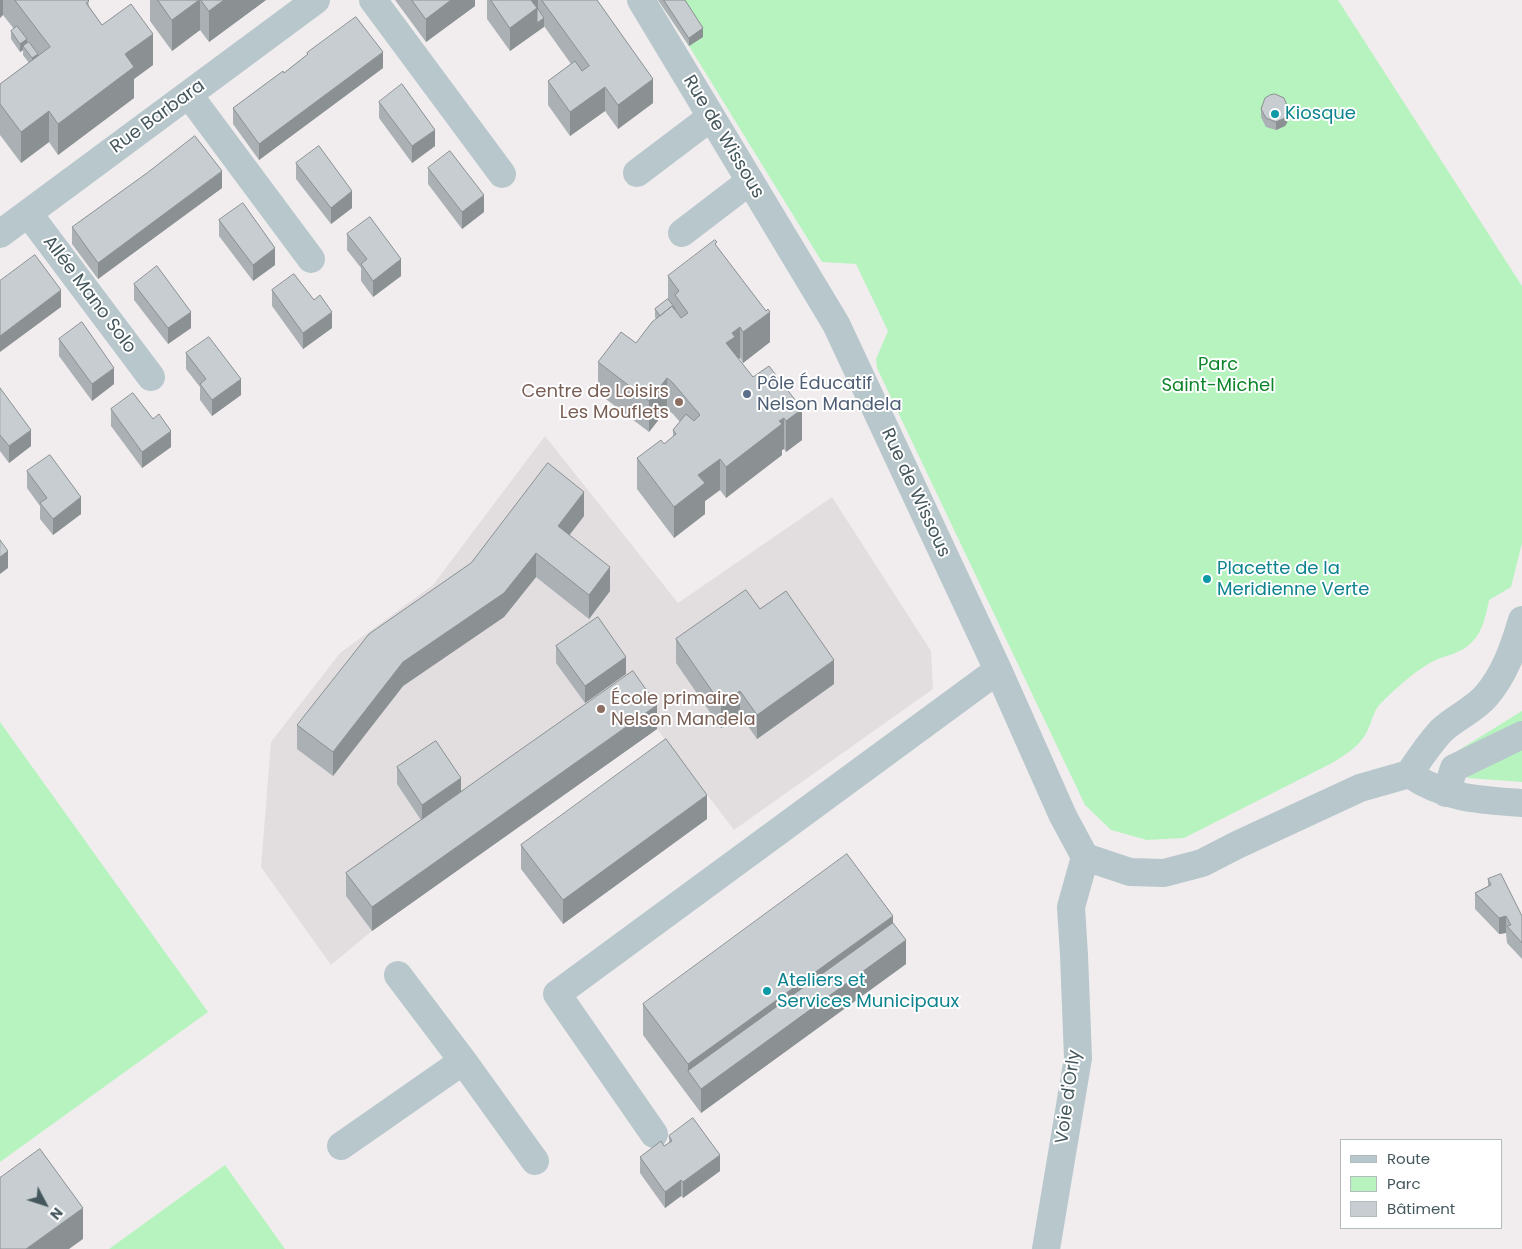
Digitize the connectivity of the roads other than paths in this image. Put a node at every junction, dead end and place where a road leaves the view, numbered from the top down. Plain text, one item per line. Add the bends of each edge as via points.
1 (316, 0) edge
2 (373, 0) edge
3 (641, 0) edge
4 (189, 95) junction
5 (711, 117) junction
6 (637, 173) dead end
7 (502, 174) dead end
8 (750, 181) junction
9 (28, 213) junction
10 (682, 233) dead end
11 (0, 234) edge
12 (311, 259) dead end
13 (151, 377) dead end
14 (1522, 620) edge
15 (998, 670) junction
16 (1522, 735) edge
17 (1410, 774) junction
18 (1446, 793) junction
19 (1522, 803) edge
20 (1085, 857) junction
21 (398, 975) dead end
22 (463, 1061) junction
23 (654, 1134) dead end
24 (341, 1146) dead end
25 (535, 1161) dead end
26 (1046, 1249) edge

1 - 4 street, Rue Barbara
2 - 7 street
3 - 5 street, Rue de Wissous
4 - 9 street, Rue Barbara
4 - 12 street
5 - 6 street
5 - 8 street, Rue de Wissous
8 - 10 street
8 - 15 street, Rue de Wissous via 843,336
9 - 11 street, Rue Barbara
9 - 13 street, Allée Mano Solo
14 - 17 street via 1505,668 1496,683 1468,713 1442,730
15 - 20 street, Rue de Wissous via 1062,816
15 - 23 street via 557,994
16 - 18 street via 1454,768
17 - 18 street
17 - 20 street via 1360,788 1202,863 1164,873 1130,872
18 - 19 street via 1476,800
20 - 26 street, Voie d'Orly via 1071,907 1078,1058
21 - 22 street
22 - 24 street
22 - 25 street

